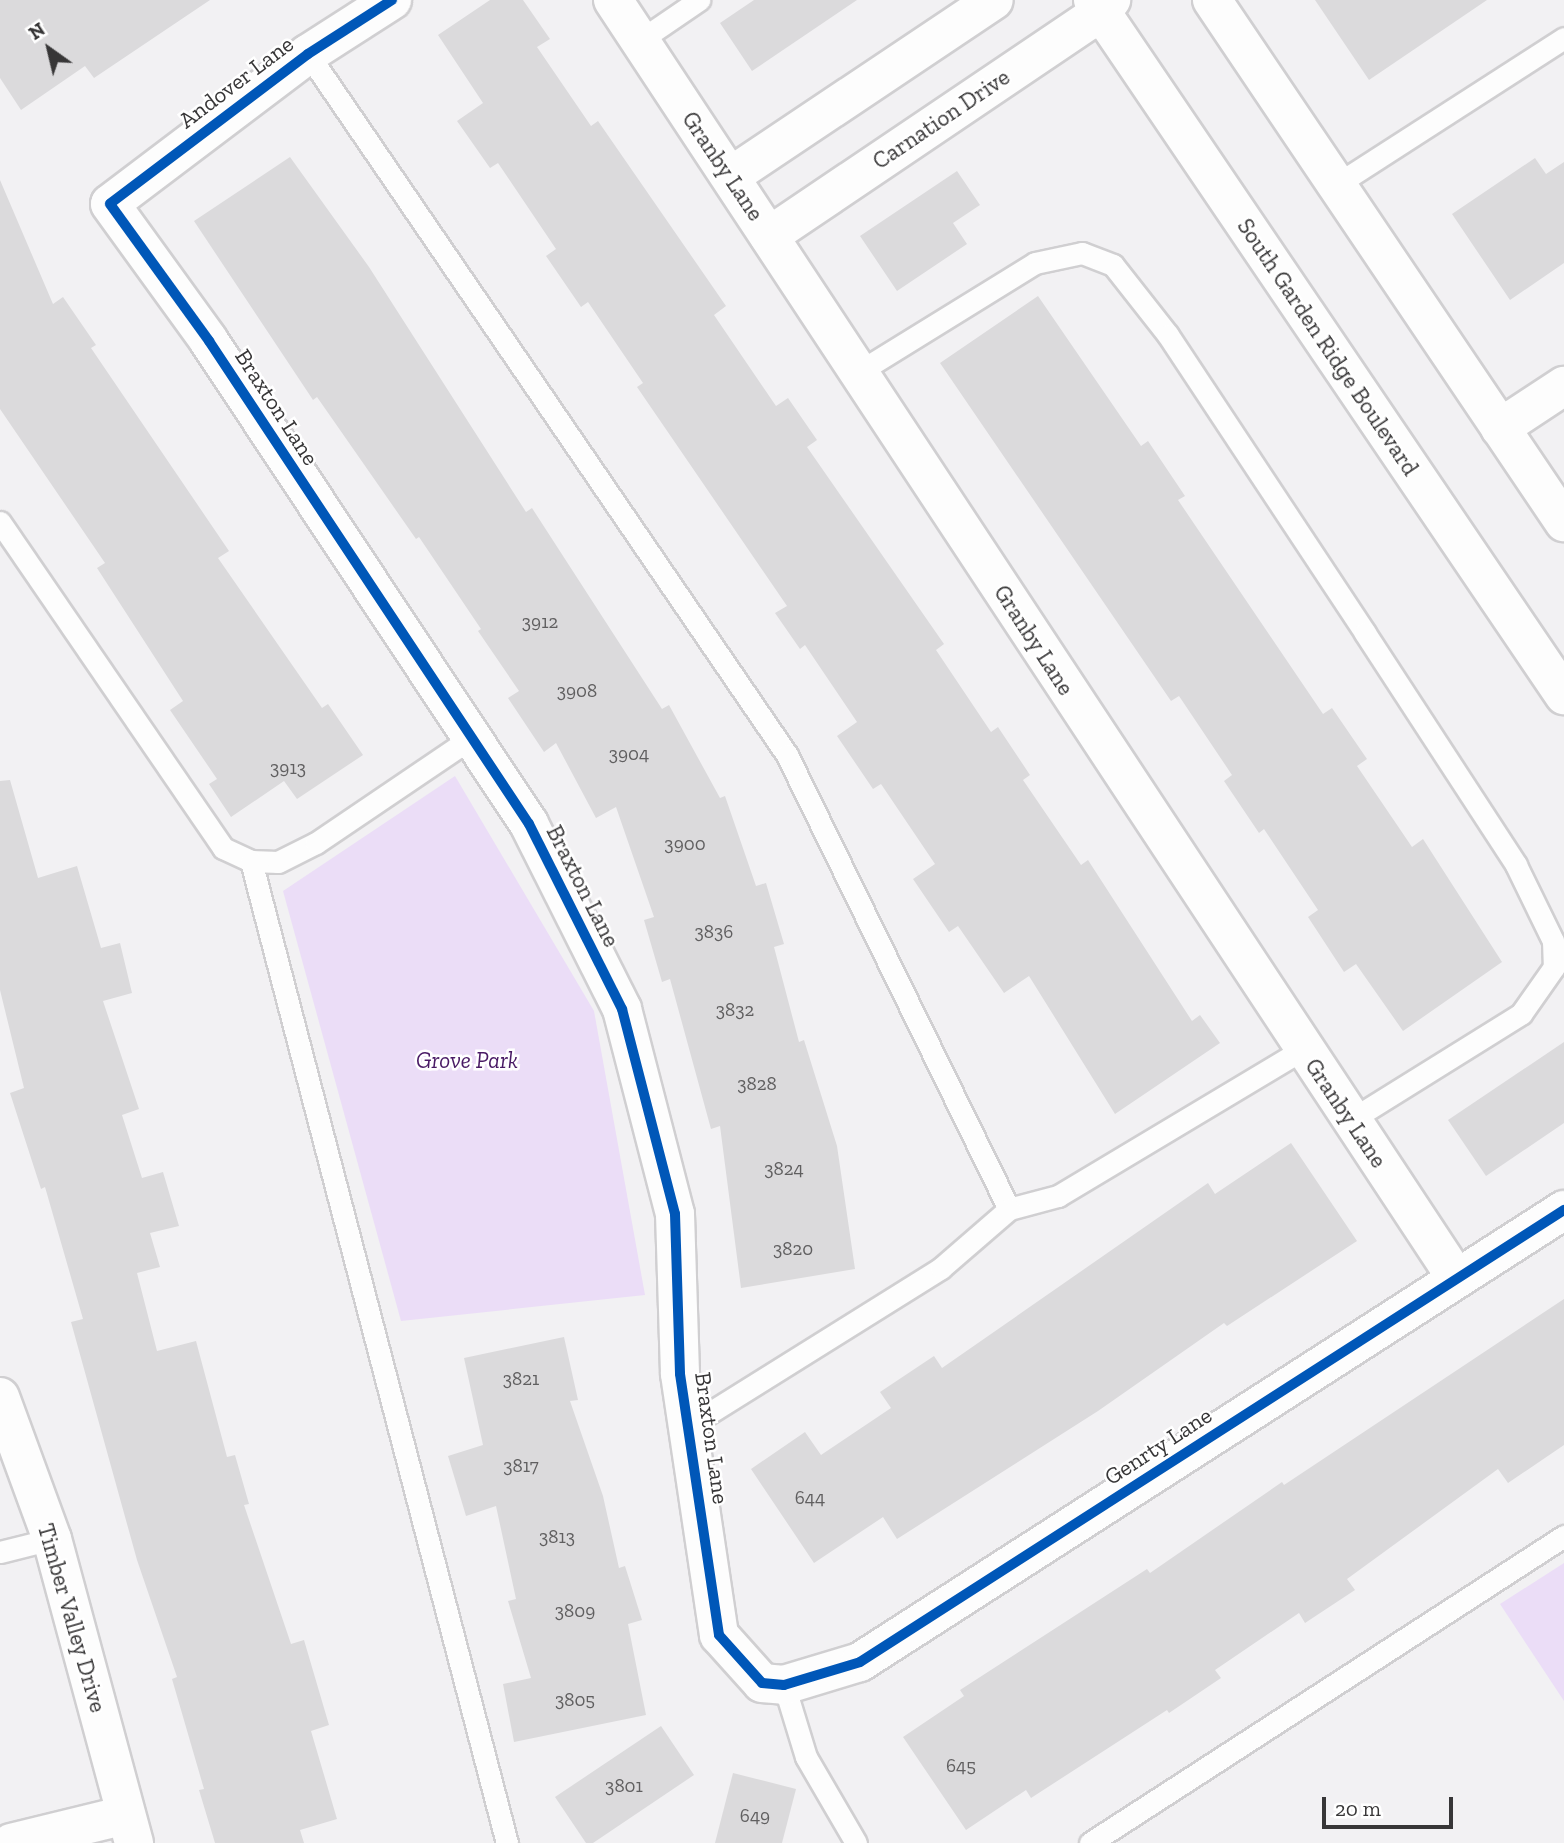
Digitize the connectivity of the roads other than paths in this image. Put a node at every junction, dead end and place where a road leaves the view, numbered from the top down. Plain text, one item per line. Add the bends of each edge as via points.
1 (392, 0) edge
2 (613, 0) edge
3 (699, 0) edge
4 (994, 0) edge
5 (1212, 0) edge
6 (1101, 4) edge
7 (1564, 38) edge
8 (639, 41) junction
9 (308, 54) junction
10 (731, 176) junction
11 (1336, 184) junction
12 (110, 204) joint
13 (769, 236) junction
14 (857, 373) junction
15 (1564, 386) edge
16 (1500, 428) junction
17 (0, 522) edge
18 (1564, 522) edge
19 (1564, 695) edge
20 (471, 738) junction
21 (251, 861) junction
22 (1304, 1049) junction
23 (1351, 1120) junction
24 (1009, 1209) junction
25 (1564, 1210) edge
26 (1457, 1279) junction
27 (0, 1397) edge
28 (690, 1425) junction
29 (1564, 1536) edge
30 (52, 1539) junction
31 (0, 1552) edge
32 (773, 1684) junction
33 (130, 1829) edge
34 (11, 1843) edge
35 (507, 1843) edge
36 (856, 1843) edge
37 (1090, 1843) edge

1 - 9 street, Andover Lane
2 - 8 street, Granby Lane
3 - 8 lane
4 - 10 street
5 - 11 street
6 - 13 street, Carnation Drive
6 - 19 street, South Garden Ridge Boulevard
7 - 11 lane
8 - 10 street, Granby Lane
9 - 12 street, Andover Lane
9 - 24 lane via 787,755
10 - 13 street, Granby Lane
11 - 16 street
12 - 20 street, Braxton Lane via 209,341
13 - 14 street, Granby Lane
14 - 22 street, Granby Lane
14 - 23 lane via 1035,263 1082,253 1113,265 1168,335 1516,865 1553,941 1554,967 1521,1014
15 - 16 street
16 - 18 street
17 - 21 lane via 223,848
20 - 21 lane via 316,843 278,862
20 - 28 street, Braxton Lane via 529,824 622,1009 675,1214 680,1374
21 - 35 lane
22 - 23 street, Granby Lane
22 - 24 lane via 1058,1196
23 - 26 street, Granby Lane
24 - 28 lane via 941,1269
25 - 26 street, Genrty Lane
26 - 32 street, Genrty Lane via 860,1662
27 - 30 street, Timber Valley Drive
28 - 32 street, Braxton Lane via 719,1635
29 - 37 lane
30 - 31 lane
30 - 33 street, Timber Valley Drive
32 - 36 lane via 806,1757
33 - 34 street

